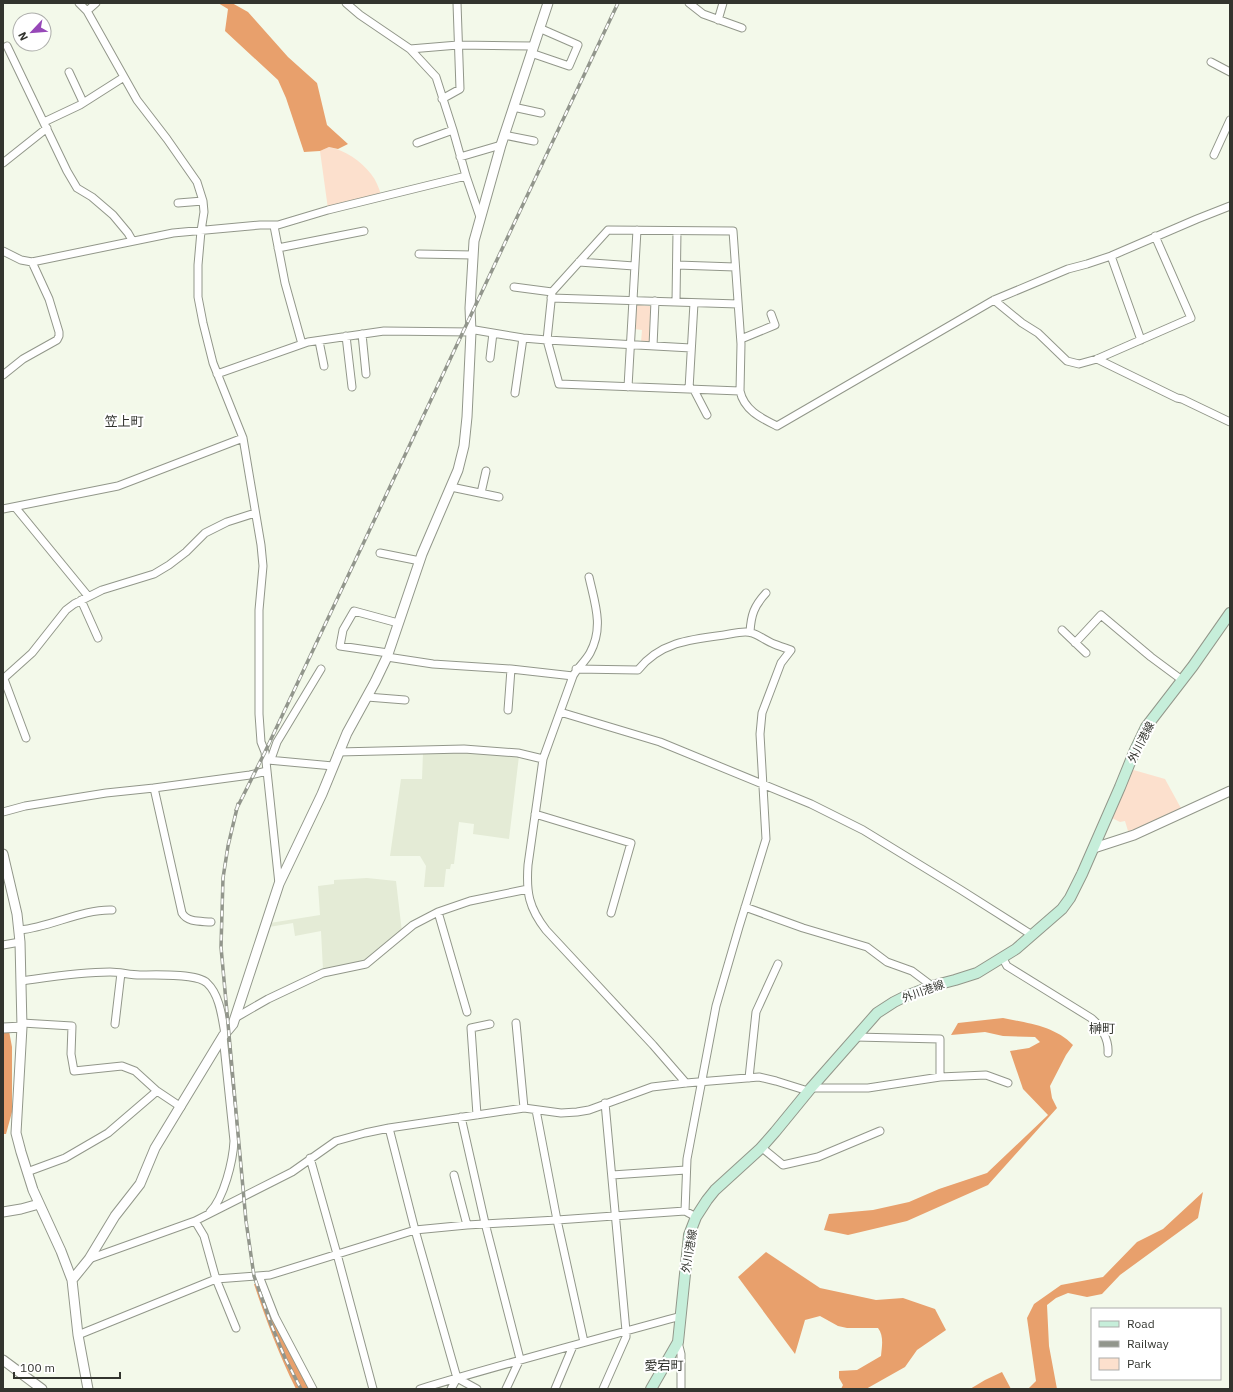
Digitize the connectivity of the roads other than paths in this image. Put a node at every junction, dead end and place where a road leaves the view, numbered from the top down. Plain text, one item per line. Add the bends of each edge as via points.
1 (78, 3) edge
2 (96, 3) edge
3 (346, 3) edge
4 (457, 3) edge
5 (548, 3) edge
6 (689, 3) edge
7 (723, 3) edge
8 (696, 6) edge
9 (87, 11) junction
10 (718, 20) junction
11 (539, 28) junction
12 (742, 28) dead end
13 (458, 45) junction
14 (7, 46) dead end
15 (410, 49) junction
16 (532, 49) junction
17 (1211, 62) dead end
18 (69, 72) dead end
19 (1230, 72) edge
20 (124, 77) junction
21 (442, 99) junction
22 (83, 102) junction
23 (513, 107) junction
24 (541, 113) dead end
25 (1230, 120) edge
26 (45, 125) junction
27 (453, 130) junction
28 (504, 135) junction
29 (534, 140) dead end
30 (417, 143) dead end
31 (500, 145) junction
32 (1214, 155) dead end
33 (460, 157) junction
34 (3, 163) edge
35 (466, 176) junction
36 (203, 201) junction
37 (178, 203) dead end
38 (1230, 206) edge
39 (480, 217) junction
40 (274, 226) junction
41 (637, 230) junction
42 (201, 231) junction
43 (678, 231) junction
44 (364, 232) dead end
45 (1155, 236) junction
46 (132, 240) junction
47 (278, 248) junction
48 (3, 251) edge
49 (419, 254) dead end
50 (473, 256) junction
51 (1111, 256) junction
52 (32, 262) junction
53 (579, 262) junction
54 (677, 265) junction
55 (634, 266) junction
56 (735, 267) junction
57 (514, 286) dead end
58 (551, 295) junction
59 (994, 300) junction
60 (633, 301) junction
61 (655, 301) junction
62 (676, 302) junction
63 (694, 303) junction
64 (738, 304) junction
65 (771, 314) dead end
66 (471, 332) junction
67 (493, 333) junction
68 (362, 334) junction
69 (346, 336) junction
70 (523, 338) junction
71 (741, 339) junction
72 (547, 340) junction
73 (1141, 340) junction
74 (319, 341) junction
75 (302, 344) junction
76 (630, 345) junction
77 (653, 346) junction
78 (691, 348) junction
79 (490, 358) dead end
80 (1098, 359) junction
81 (324, 366) dead end
82 (217, 374) junction
83 (366, 374) dead end
84 (3, 375) edge
85 (352, 387) dead end
86 (628, 387) junction
87 (692, 390) junction
88 (740, 392) junction
89 (515, 393) dead end
90 (707, 415) dead end
91 (1230, 422) edge
92 (243, 438) junction
93 (486, 471) dead end
94 (451, 487) junction
95 (481, 493) junction
96 (500, 497) dead end
97 (3, 502) edge
98 (15, 508) junction
99 (5, 509) edge
100 (255, 513) junction
101 (380, 553) dead end
102 (420, 560) junction
103 (589, 577) dead end
104 (766, 593) dead end
105 (88, 596) junction
106 (81, 600) junction
107 (1230, 613) edge
108 (398, 623) junction
109 (1062, 630) dead end
110 (750, 632) junction
111 (98, 638) dead end
112 (1075, 643) junction
113 (1086, 653) dead end
114 (388, 655) junction
115 (321, 669) dead end
116 (511, 669) junction
117 (575, 672) junction
118 (3, 679) edge
119 (1182, 680) junction
120 (367, 697) junction
121 (405, 700) dead end
122 (508, 710) dead end
123 (560, 712) junction
124 (26, 738) dead end
125 (338, 752) junction
126 (268, 759) junction
127 (543, 759) junction
128 (333, 766) junction
129 (266, 771) junction
130 (763, 786) junction
131 (154, 788) junction
132 (1230, 791) edge
133 (3, 812) edge
134 (535, 814) junction
135 (1094, 848) junction
136 (3, 854) edge
137 (279, 884) junction
138 (528, 889) junction
139 (745, 906) junction
140 (112, 910) dead end
141 (438, 912) junction
142 (611, 913) dead end
143 (211, 922) dead end
144 (20, 930) junction
145 (1032, 935) junction
146 (20, 942) junction
147 (3, 945) edge
148 (1002, 958) junction
149 (778, 964) dead end
150 (121, 973) junction
151 (21, 981) junction
152 (932, 986) junction
153 (467, 1012) dead end
154 (235, 1018) junction
155 (516, 1023) dead end
156 (115, 1024) dead end
157 (490, 1024) dead end
158 (22, 1025) junction
159 (3, 1028) edge
160 (224, 1035) junction
161 (855, 1037) junction
162 (1108, 1053) dead end
163 (940, 1077) junction
164 (749, 1078) junction
165 (686, 1082) junction
166 (701, 1082) junction
167 (1008, 1083) dead end
168 (809, 1090) junction
169 (157, 1091) junction
170 (605, 1103) junction
171 (181, 1107) junction
172 (524, 1108) junction
173 (536, 1110) junction
174 (477, 1115) junction
175 (461, 1117) junction
176 (389, 1128) junction
177 (880, 1131) dead end
178 (761, 1147) junction
179 (310, 1158) junction
180 (686, 1170) junction
181 (27, 1172) junction
182 (454, 1175) dead end
183 (612, 1175) junction
184 (39, 1204) junction
185 (685, 1210) junction
186 (3, 1212) edge
187 (209, 1214) junction
188 (616, 1215) junction
189 (696, 1217) junction
190 (557, 1220) junction
191 (195, 1221) junction
192 (485, 1223) junction
193 (467, 1225) junction
194 (415, 1230) junction
195 (337, 1254) junction
196 (89, 1259) junction
197 (259, 1276) junction
198 (216, 1279) junction
199 (72, 1280) junction
200 (681, 1316) junction
201 (236, 1328) dead end
202 (626, 1331) junction
203 (78, 1335) junction
204 (584, 1342) junction
205 (678, 1342) junction
206 (573, 1346) junction
207 (520, 1359) junction
208 (3, 1360) edge
209 (457, 1378) junction
210 (42, 1389) edge
211 (88, 1389) edge
212 (313, 1389) edge
213 (374, 1389) edge
214 (420, 1389) edge
215 (451, 1389) edge
216 (477, 1389) edge
217 (506, 1389) edge
218 (555, 1389) edge
219 (603, 1389) edge
220 (651, 1389) edge
221 (681, 1389) edge

1 - 9 street
2 - 9 street
3 - 15 street
4 - 13 street
5 - 11 street
6 - 8 street
7 - 10 street
8 - 10 street via 704,14
9 - 20 street
10 - 12 street
11 - 16 street
11 - 16 street via 578,45 570,66
13 - 15 street
13 - 16 street
13 - 21 street via 460,89
14 - 26 street
15 - 21 street via 436,78
16 - 23 street
17 - 19 street
18 - 22 street
20 - 22 street
20 - 36 street via 137,100 197,182
21 - 27 street
22 - 26 street
23 - 24 street
23 - 28 street
25 - 32 street
26 - 34 street
26 - 46 street via 77,188 113,215
27 - 30 street
27 - 33 street
28 - 29 street
28 - 31 street
31 - 33 street
31 - 39 street
33 - 35 street
35 - 39 street
35 - 40 street
36 - 37 street
36 - 42 street
38 - 45 street
39 - 50 street
40 - 42 street
40 - 47 street
41 - 43 street
41 - 53 street via 608,230
41 - 55 street
42 - 46 street
42 - 82 street via 198,297
43 - 54 street
43 - 56 street via 733,231
44 - 47 street
45 - 51 street
45 - 73 street via 1191,318
46 - 52 street
47 - 75 street
48 - 52 street via 21,260
49 - 50 street
50 - 66 street
51 - 59 street via 1068,269
51 - 73 street
52 - 84 street via 49,299 60,332 59,336 57,340 24,359
53 - 55 street
53 - 58 street
54 - 56 street
54 - 62 street
55 - 60 street
56 - 64 street
57 - 58 street
58 - 60 street
58 - 72 street
59 - 80 street via 1038,333 1067,361 1079,364
59 - 88 street via 776,426 753,413 746,406
60 - 61 street
60 - 76 street
61 - 62 street
61 - 77 street
62 - 63 street
63 - 64 street
63 - 78 street
64 - 71 street
65 - 71 street via 775,325
66 - 67 street via 475,330
66 - 68 street via 384,331
66 - 94 street via 464,446
67 - 70 street
67 - 79 street
68 - 69 street
68 - 83 street
69 - 74 street
69 - 85 street
70 - 72 street
70 - 89 street
71 - 88 street
72 - 76 street
72 - 86 street via 559,384
73 - 80 street
74 - 75 street
74 - 81 street
75 - 82 street
76 - 77 street
76 - 86 street
77 - 78 street
78 - 87 street
80 - 91 street
82 - 92 street
86 - 87 street
87 - 88 street
87 - 90 street
92 - 98 street via 118,486
92 - 100 street
93 - 95 street
94 - 95 street
94 - 102 street
95 - 96 street
97 - 99 street
98 - 99 street
98 - 105 street
100 - 105 street via 227,522 205,533 186,552 154,574
100 - 126 street via 263,566 259,610 259,714 261,742
101 - 102 street
102 - 108 street
103 - 117 street via 598,612 597,632 589,655
104 - 110 street via 754,609
105 - 106 street
106 - 111 street
106 - 118 street via 66,610 32,653
107 - 119 main road, 外川港線
108 - 114 street
108 - 114 street via 354,611 343,630 340,646
109 - 112 street
110 - 117 street via 688,640 654,654 638,670
110 - 130 street via 791,650 781,663 762,712 760,734
112 - 113 street
112 - 119 street via 1101,615
114 - 116 street via 433,664
114 - 120 street
115 - 126 street
116 - 117 street
116 - 122 street
117 - 123 street
118 - 124 street
119 - 135 main road, 外川港線 via 1146,727
120 - 121 street
120 - 125 street
123 - 127 street
123 - 130 street via 660,742
125 - 127 street via 464,749 518,753
125 - 128 street
126 - 128 street
126 - 129 street
127 - 134 street
128 - 137 street
129 - 131 street
129 - 137 street
130 - 139 street via 766,839
130 - 145 street via 811,804 863,830
131 - 133 street via 106,793
131 - 143 street via 182,913 191,920
132 - 135 street via 1134,835
134 - 138 street via 528,865
134 - 142 street via 631,843
135 - 145 main road, 外川港線 via 1070,898 1062,909
136 - 144 street
137 - 154 street
138 - 141 street via 470,901
138 - 165 street via 533,910 546,930
139 - 152 street via 803,928 867,947 887,962 912,971
139 - 166 street via 716,1006
140 - 144 street
141 - 153 street
141 - 154 street via 413,925 366,964 323,973 268,998
144 - 146 street
145 - 148 main road, 外川港線
146 - 147 street
146 - 151 street
148 - 152 main road, 外川港線 via 976,973
148 - 162 street via 1007,966 1098,1024 1104,1035
149 - 164 street via 756,1012
150 - 151 street via 83,973
150 - 156 street
150 - 160 street via 177,975 204,981 217,1001
151 - 158 street
152 - 161 main road, 外川港線 via 887,1006
154 - 160 street
155 - 172 street
157 - 174 street via 471,1028
158 - 159 street
158 - 169 street via 72,1026 71,1054 74,1071 122,1066 135,1071
158 - 181 street via 16,1133
160 - 171 street
160 - 187 street via 233,1153 216,1207
161 - 163 street via 940,1039
161 - 168 main road, 外川港線
163 - 167 street via 986,1075
163 - 168 street via 868,1088
164 - 166 street
164 - 168 street via 765,1078
165 - 166 street
165 - 170 street via 652,1087
166 - 180 street
168 - 178 main road, 外川港線
169 - 171 street
169 - 181 street via 108,1133 65,1158
170 - 173 street via 577,1112
170 - 183 street
171 - 196 street via 155,1148 140,1184 115,1216
172 - 173 street
172 - 174 street
173 - 190 street
174 - 175 street
175 - 176 street
175 - 192 street
176 - 179 street via 336,1141
176 - 194 street
177 - 178 street via 818,1157 783,1166
178 - 189 main road, 外川港線 via 716,1190
179 - 187 street via 292,1172
179 - 195 street
180 - 183 street
180 - 185 street
181 - 184 street
182 - 193 street
183 - 188 street
184 - 186 street
184 - 199 street
185 - 188 street
185 - 189 street
187 - 191 street
188 - 190 street
188 - 202 street
189 - 200 main road, 外川港線 via 689,1235
190 - 192 street
190 - 204 street
191 - 196 street
191 - 198 street via 204,1236
192 - 193 street
192 - 207 street
193 - 194 street
194 - 195 street
194 - 209 street
195 - 197 street via 270,1275
195 - 213 street
196 - 199 street
197 - 198 street
197 - 212 street via 274,1317
198 - 201 street
198 - 203 street
199 - 203 street
200 - 202 street
200 - 205 main road, 外川港線
202 - 204 street
202 - 219 street via 626,1337
203 - 211 street
204 - 206 street
205 - 220 main road, 外川港線
205 - 221 street via 681,1354
206 - 207 street
206 - 218 street
207 - 209 street
207 - 217 street
208 - 210 street
209 - 214 street
209 - 215 street
209 - 216 street

